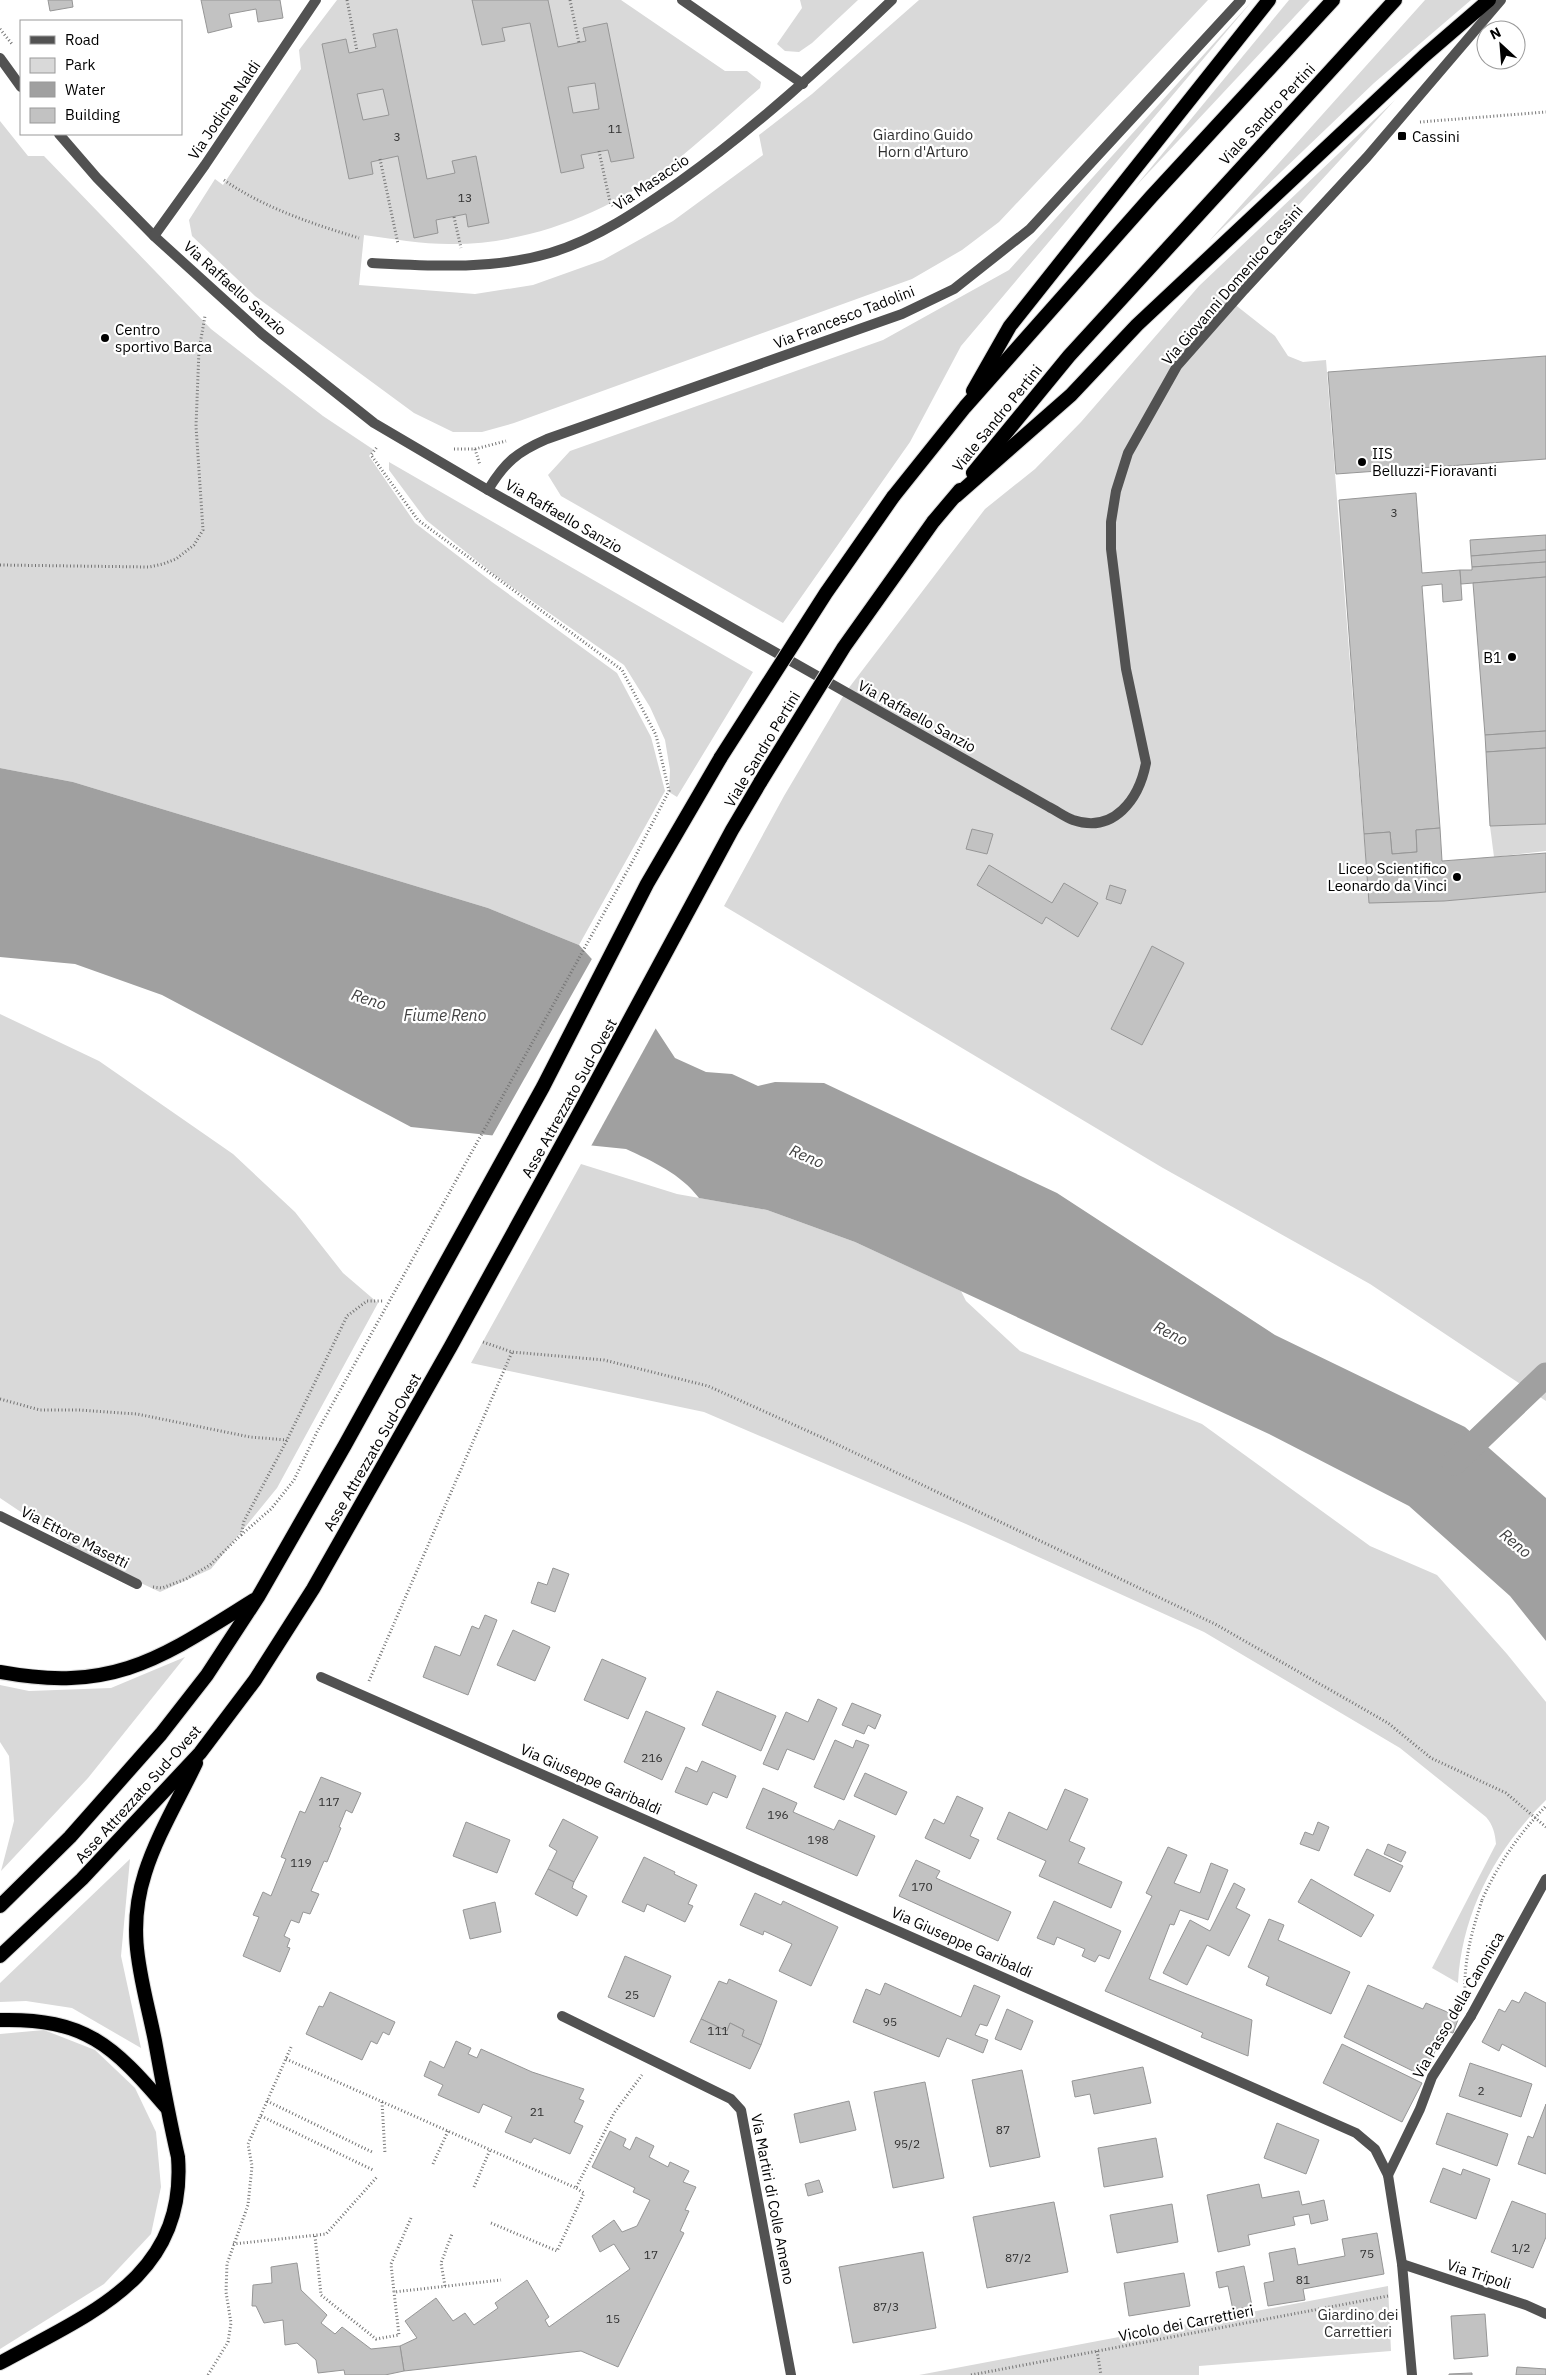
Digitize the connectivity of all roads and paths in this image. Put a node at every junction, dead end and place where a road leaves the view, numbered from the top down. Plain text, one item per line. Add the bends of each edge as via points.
1 (316, 0) edge
2 (347, 0) edge
3 (570, 0) edge
4 (682, 0) edge
5 (892, 0) edge
6 (1240, 0) edge
7 (1269, 0) edge
8 (1333, 0) edge
9 (1395, 0) edge
10 (1489, 0) edge
11 (1501, 0) edge
12 (579, 43) dead end
13 (357, 51) dead end
14 (0, 58) edge
15 (803, 84) junction
16 (20, 85) edge
17 (1546, 112) edge
18 (1396, 123) junction
19 (60, 135) edge
20 (599, 151) dead end
21 (380, 159) dead end
22 (224, 180) dead end
23 (614, 207) dead end
24 (454, 217) dead end
25 (154, 236) junction
26 (360, 238) dead end
27 (398, 244) dead end
28 (461, 248) dead end
29 (372, 263) dead end
30 (206, 316) dead end
31 (965, 407) junction
32 (512, 439) dead end
33 (377, 447) dead end
34 (446, 447) dead end
35 (488, 490) junction
36 (956, 496) junction
37 (0, 565) edge
38 (1119, 815) joint
39 (647, 884) joint
40 (691, 906) joint
41 (384, 1301) dead end
42 (483, 1342) dead end
43 (512, 1352) junction
44 (0, 1399) edge
45 (287, 1440) junction
46 (0, 1516) edge
47 (241, 1535) junction
48 (137, 1584) joint
49 (258, 1598) junction
50 (0, 1672) edge
51 (321, 1677) dead end
52 (363, 1695) junction
53 (200, 1753) junction
54 (1546, 1806) edge
55 (1546, 1827) edge
56 (1546, 1879) edge
57 (0, 1906) edge
58 (0, 1956) edge
59 (562, 2016) dead end
60 (1471, 2016) junction
61 (0, 2020) edge
62 (292, 2045) dead end
63 (286, 2060) dead end
64 (653, 2060) junction
65 (267, 2101) junction
66 (382, 2102) junction
67 (167, 2109) junction
68 (261, 2116) junction
69 (448, 2131) junction
70 (490, 2150) junction
71 (372, 2152) dead end
72 (385, 2154) dead end
73 (433, 2164) dead end
74 (373, 2170) dead end
75 (1388, 2175) junction
76 (377, 2177) dead end
77 (474, 2187) dead end
78 (576, 2188) junction
79 (411, 2218) dead end
80 (491, 2223) dead end
81 (452, 2234) dead end
82 (315, 2236) junction
83 (233, 2244) junction
84 (1402, 2264) junction
85 (501, 2280) dead end
86 (445, 2286) junction
87 (394, 2292) junction
88 (1405, 2293) junction
89 (1546, 2314) edge
90 (1097, 2351) junction
91 (0, 2363) edge
92 (208, 2375) edge
93 (791, 2375) edge
94 (971, 2375) edge
95 (1101, 2375) edge
96 (1412, 2375) edge

1 - 25 street, Via Jodiche Naldi
2 - 13 path
3 - 12 path
4 - 15 street
5 - 15 street, Via Masaccio
6 - 35 street, Via Francesco Tadolini via 1030,229 954,289 902,314 547,439 507,462
7 - 31 highway via 1010,326 986,364
8 - 31 highway, Viale Sandro Pertini via 1151,197
9 - 36 highway, Viale Sandro Pertini via 1069,356
10 - 36 highway via 1424,56 1137,325 1072,395
11 - 18 street, Via Giovanni Domenico Cassini
14 - 16 street
15 - 29 street, Via Masaccio via 728,147 643,207 594,235 550,253 507,262 445,266
17 - 18 path
18 - 38 street, Via Giovanni Domenico Cassini via 1177,366 1128,453 1115,499 1111,548 1126,669 1146,763 1137,792
19 - 25 street, Via Raffaello Sanzio via 96,178
20 - 23 path via 610,202
21 - 27 path
22 - 26 path via 316,225
24 - 28 path
25 - 35 street, Via Raffaello Sanzio via 228,306 345,401 392,434
30 - 37 path via 199,350 196,426 203,530 194,545 176,559 149,567
31 - 39 highway, Viale Sandro Pertini, bridge via 894,496 805,624 721,757
32 - 34 path via 475,449
33 - 47 path via 371,455 418,520 622,670 656,735 669,791 317,1432 294,1480 271,1509
35 - 38 street, Via Raffaello Sanzio via 1073,820 1102,823
36 - 40 highway, Viale Sandro Pertini, bridge via 933,522 844,647 761,781
39 - 49 highway, Asse Attrezzato Sud-Ovest via 543,1088
40 - 53 highway, Asse Attrezzato Sud-Ovest via 584,1106 313,1589 255,1680
41 - 45 path via 367,1301 347,1316
42 - 43 path
43 - 52 path
43 - 55 path via 604,1360 708,1386 832,1442 1222,1628 1388,1723 1431,1758 1506,1793
44 - 45 path via 40,1410 137,1414 250,1437
45 - 47 path via 244,1521
46 - 48 street, Via Ettore Masetti
47 - 48 path via 210,1565 186,1579 162,1588
49 - 50 highway via 162,1656 113,1674 48,1679
49 - 57 highway, Asse Attrezzato Sud-Ovest via 207,1676 161,1734 70,1837
51 - 52 street, Via Giuseppe Garibaldi
52 - 75 street, Via Giuseppe Garibaldi via 1356,2132 1375,2149
53 - 58 highway, Asse Attrezzato Sud-Ovest via 82,1879
53 - 67 highway via 149,1861 136,1915 139,1975
54 - 60 path, bridge via 1501,1862 1482,1900 1470,1936 1465,1966 1465,1991
56 - 60 street, Via Passo della Canonica
59 - 64 street, Via Martiri di Colle Ameno
60 - 75 street, Via Passo della Canonica via 1432,2077
61 - 67 highway via 44,2022 88,2035 122,2058
62 - 65 path
63 - 66 path
64 - 78 path via 614,2114
64 - 93 street, Via Martiri di Colle Ameno via 732,2099 741,2110
65 - 68 path
65 - 71 path
66 - 69 path
66 - 72 path
67 - 91 highway via 178,2157 178,2188 168,2227 152,2259 116,2297
68 - 74 path
68 - 83 path via 248,2144 252,2166 248,2206
69 - 70 path
69 - 73 path
70 - 77 path
70 - 78 path
75 - 84 street, Via Giuseppe Garibaldi
76 - 82 path via 326,2234
78 - 80 path via 584,2192 557,2251
79 - 87 path via 391,2264
81 - 86 path via 441,2264
82 - 83 path
82 - 87 path via 321,2294 376,2339 399,2335
83 - 92 path via 226,2282 230,2324 228,2342
84 - 88 street, Via Giuseppe Garibaldi
84 - 89 street, Via Tripoli
85 - 86 path
86 - 87 path
88 - 90 path, Vicolo dei Carrettieri
88 - 96 street, Via Giuseppe Garibaldi
90 - 94 path, Vicolo dei Carrettieri
90 - 95 path

